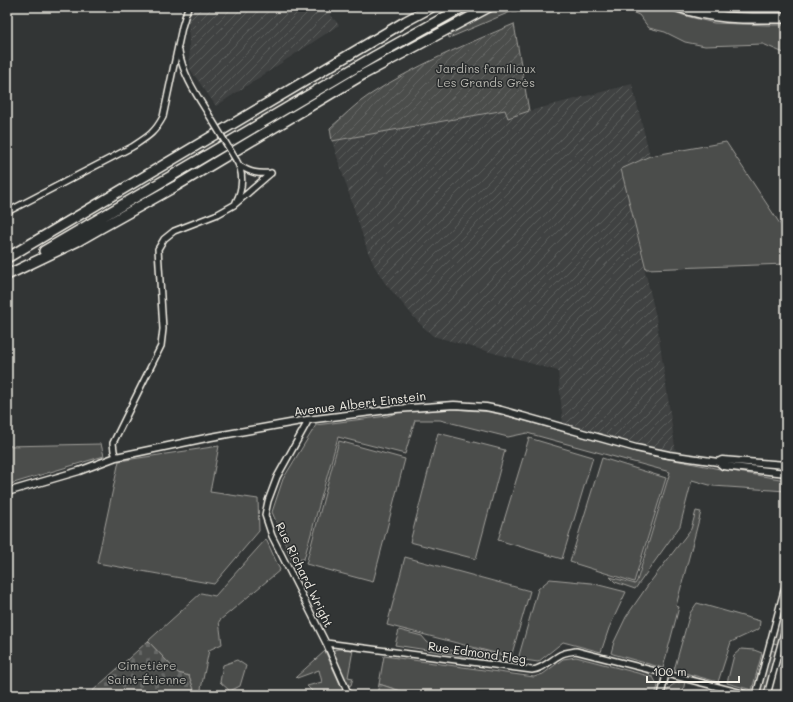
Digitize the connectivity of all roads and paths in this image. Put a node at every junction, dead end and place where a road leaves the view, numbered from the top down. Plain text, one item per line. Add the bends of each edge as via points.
1 (188, 7) edge
2 (417, 7) edge
3 (432, 7) edge
4 (463, 7) edge
5 (489, 7) edge
6 (679, 7) edge
7 (786, 18) edge
8 (406, 21) junction
9 (178, 47) junction
10 (240, 166) junction
11 (234, 205) junction
12 (7, 212) edge
13 (7, 258) edge
14 (7, 274) edge
15 (307, 420) junction
16 (116, 457) junction
17 (718, 462) junction
18 (786, 465) edge
19 (786, 473) edge
20 (7, 492) edge
21 (786, 583) edge
22 (786, 625) edge
23 (326, 643) junction
24 (666, 674) junction
25 (349, 695) edge
26 (661, 695) edge
27 (750, 695) edge
28 (756, 695) edge
29 (767, 695) edge

1 - 9 street
2 - 8 highway
3 - 8 highway
4 - 14 highway
5 - 14 highway via 364,74 176,186 88,235
6 - 7 highway via 720,17
8 - 13 highway
9 - 10 street, bridge via 188,81
9 - 12 street via 163,117 151,135
10 - 11 street via 240,194
10 - 11 street via 248,172 271,173
11 - 16 street via 174,231 164,238 158,249 164,329 161,346 113,443
15 - 16 street, Avenue Albert Einstein
15 - 17 street, Avenue Albert Einstein via 396,409 471,405 501,410 651,452
15 - 23 street, Rue Richard Wright via 277,478 265,515 272,536
16 - 20 street, Avenue Albert Einstein via 79,471
17 - 18 street, Avenue Albert Einstein via 722,460
17 - 19 street, Avenue Albert Einstein via 723,466
21 - 28 street
22 - 29 street
23 - 24 street, Rue Edmond Fleg via 532,670 537,670 562,654 576,651
23 - 25 street, Rue Richard Wright
24 - 26 street
24 - 27 street, Rue Edmond Fleg

